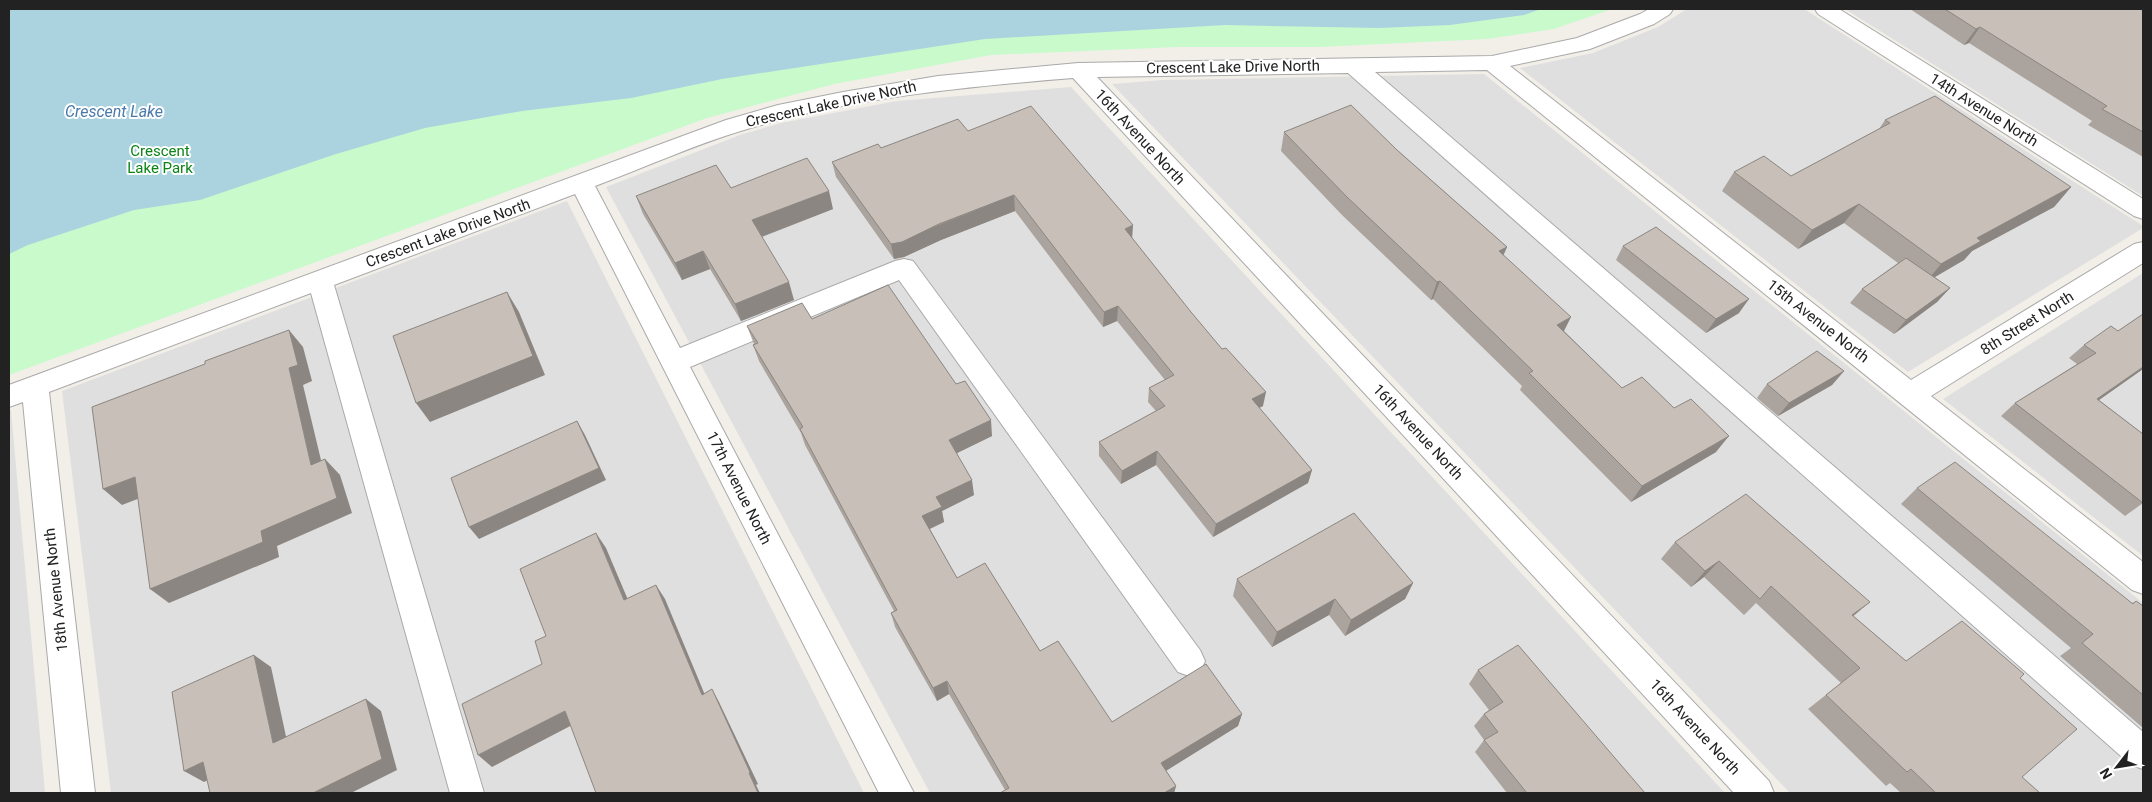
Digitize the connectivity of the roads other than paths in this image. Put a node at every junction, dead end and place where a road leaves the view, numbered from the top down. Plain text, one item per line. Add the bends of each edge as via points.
1 (1663, 9) edge
2 (1825, 9) edge
3 (1492, 63) junction
4 (1353, 65) junction
5 (1078, 70) junction
6 (581, 183) junction
7 (2143, 210) edge
8 (2143, 250) edge
9 (320, 280) junction
10 (674, 362) junction
11 (22, 391) edge
12 (1910, 395) junction
13 (2143, 580) edge
14 (1188, 661) dead end
15 (2143, 753) edge
16 (78, 793) edge
17 (467, 793) edge
18 (897, 793) edge
19 (1757, 793) edge

1 - 3 street, Crescent Lake Drive North via 1647,19 1582,44
2 - 7 street, 14th Avenue North
3 - 4 street, Crescent Lake Drive North
3 - 12 street, 15th Avenue North
4 - 5 street, Crescent Lake Drive North
4 - 15 street
5 - 6 street, Crescent Lake Drive North via 938,83 778,112 734,125
5 - 19 street, 16th Avenue North
6 - 9 street, Crescent Lake Drive North
6 - 10 street, 17th Avenue North
8 - 12 street, 8th Street North
9 - 11 street, Crescent Lake Drive North
9 - 17 street
10 - 14 street via 904,268
10 - 18 street, 17th Avenue North
11 - 16 street, 18th Avenue North
12 - 13 street, 15th Avenue North

